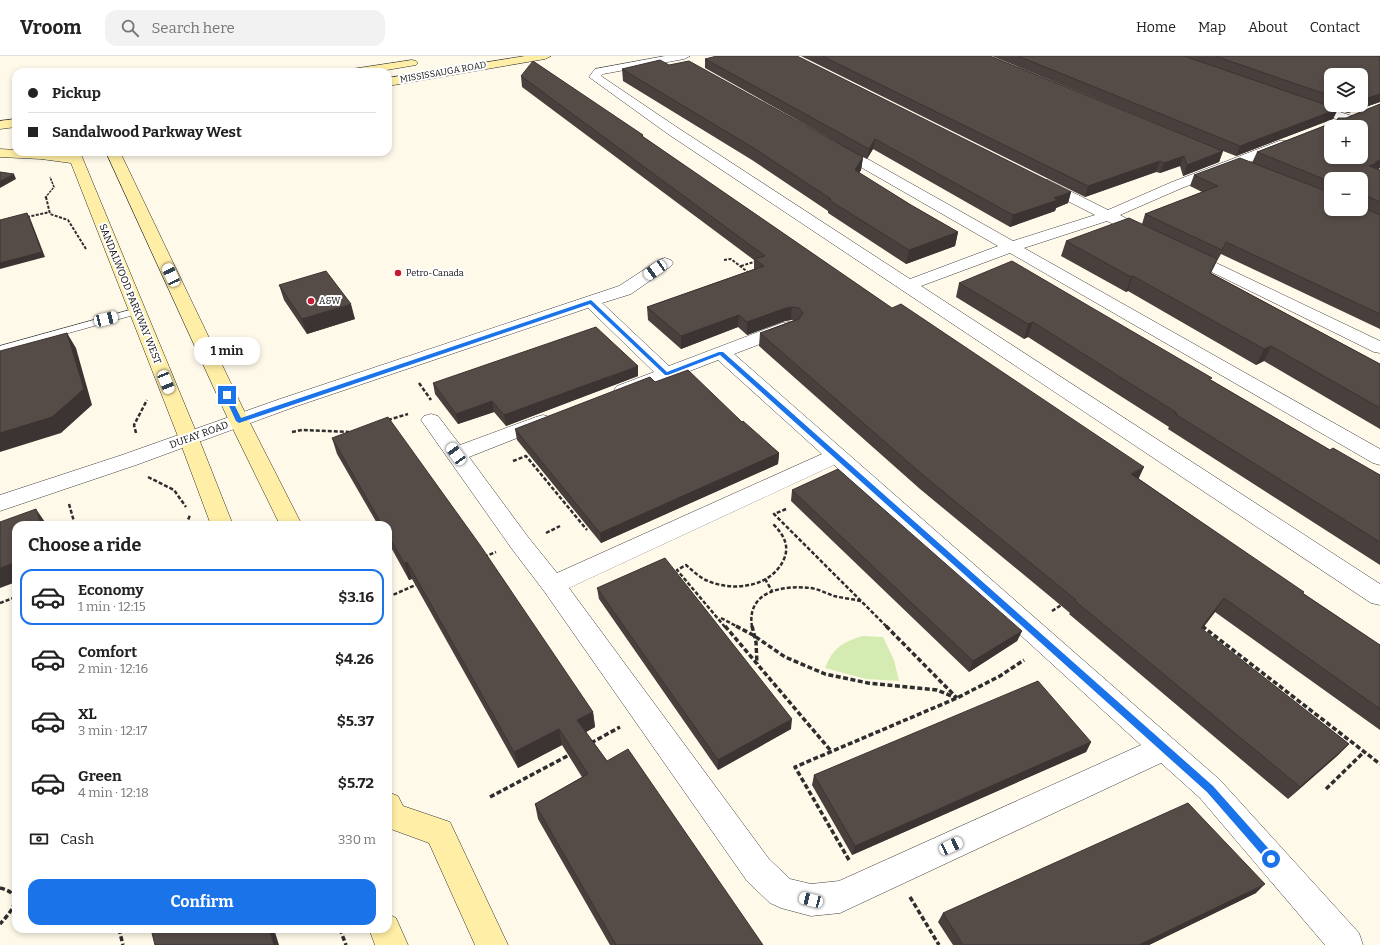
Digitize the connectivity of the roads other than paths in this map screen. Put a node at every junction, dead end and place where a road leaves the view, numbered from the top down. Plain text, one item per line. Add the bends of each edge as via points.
1 (546, 56) edge
2 (684, 61) edge
3 (421, 62) dead end
4 (380, 68) edge
5 (392, 81) edge
6 (1295, 101) edge
7 (1360, 114) edge
8 (1348, 119) joint
9 (12, 124) edge
10 (0, 125) edge
11 (1293, 140) edge
12 (824, 141) edge
13 (12, 143) edge
14 (0, 145) edge
15 (0, 153) edge
16 (12, 153) edge
17 (75, 156) edge
18 (120, 156) edge
19 (1222, 156) edge
20 (1236, 163) junction
21 (1250, 168) edge
22 (1028, 175) edge
23 (1106, 216) junction
24 (1160, 241) edge
25 (1011, 247) junction
26 (1174, 248) edge
27 (665, 262) dead end
28 (909, 285) junction
29 (591, 302) junction
30 (137, 311) junction
31 (791, 326) edge
32 (1380, 348) edge
33 (0, 349) edge
34 (721, 353) junction
35 (666, 374) junction
36 (609, 396) edge
37 (426, 413) road end
38 (558, 415) edge
39 (239, 421) junction
40 (189, 439) junction
41 (456, 454) junction
42 (836, 456) junction
43 (1380, 458) edge
44 (0, 503) edge
45 (220, 521) edge
46 (289, 521) edge
47 (553, 585) junction
48 (1380, 596) edge
49 (1165, 748) junction
50 (392, 817) edge
51 (387, 933) edge
52 (392, 945) edge
53 (492, 945) edge
54 (1347, 945) edge

1 - 5 main road, MISSISSAUGA ROAD
2 - 28 street via 599,71 595,77
3 - 4 main road, MISSISSAUGA ROAD
6 - 8 street
7 - 8 street
9 - 10 main road
11 - 20 street
12 - 25 street
13 - 14 main road
15 - 16 main road
17 - 30 main road, SANDALWOOD PARKWAY WEST
18 - 39 main road
19 - 20 street
20 - 21 street
20 - 23 street
22 - 23 street
23 - 24 street
23 - 25 street
25 - 28 street
25 - 43 street
26 - 32 street
27 - 29 street, DUFAY ROAD via 625,290
28 - 48 street
29 - 35 street
29 - 39 street, DUFAY ROAD
30 - 33 lane
30 - 40 main road, SANDALWOOD PARKWAY WEST
31 - 34 street
34 - 35 street
34 - 42 street
35 - 36 street
37 - 41 street
38 - 41 street
39 - 40 street, DUFAY ROAD
39 - 46 main road
40 - 44 street, DUFAY ROAD
40 - 45 main road, SANDALWOOD PARKWAY WEST
41 - 47 street
42 - 47 street
42 - 49 street
47 - 49 street via 758,870 781,892 811,900 840,897
49 - 54 street via 1210,789
50 - 53 main road via 438,832
51 - 52 main road

